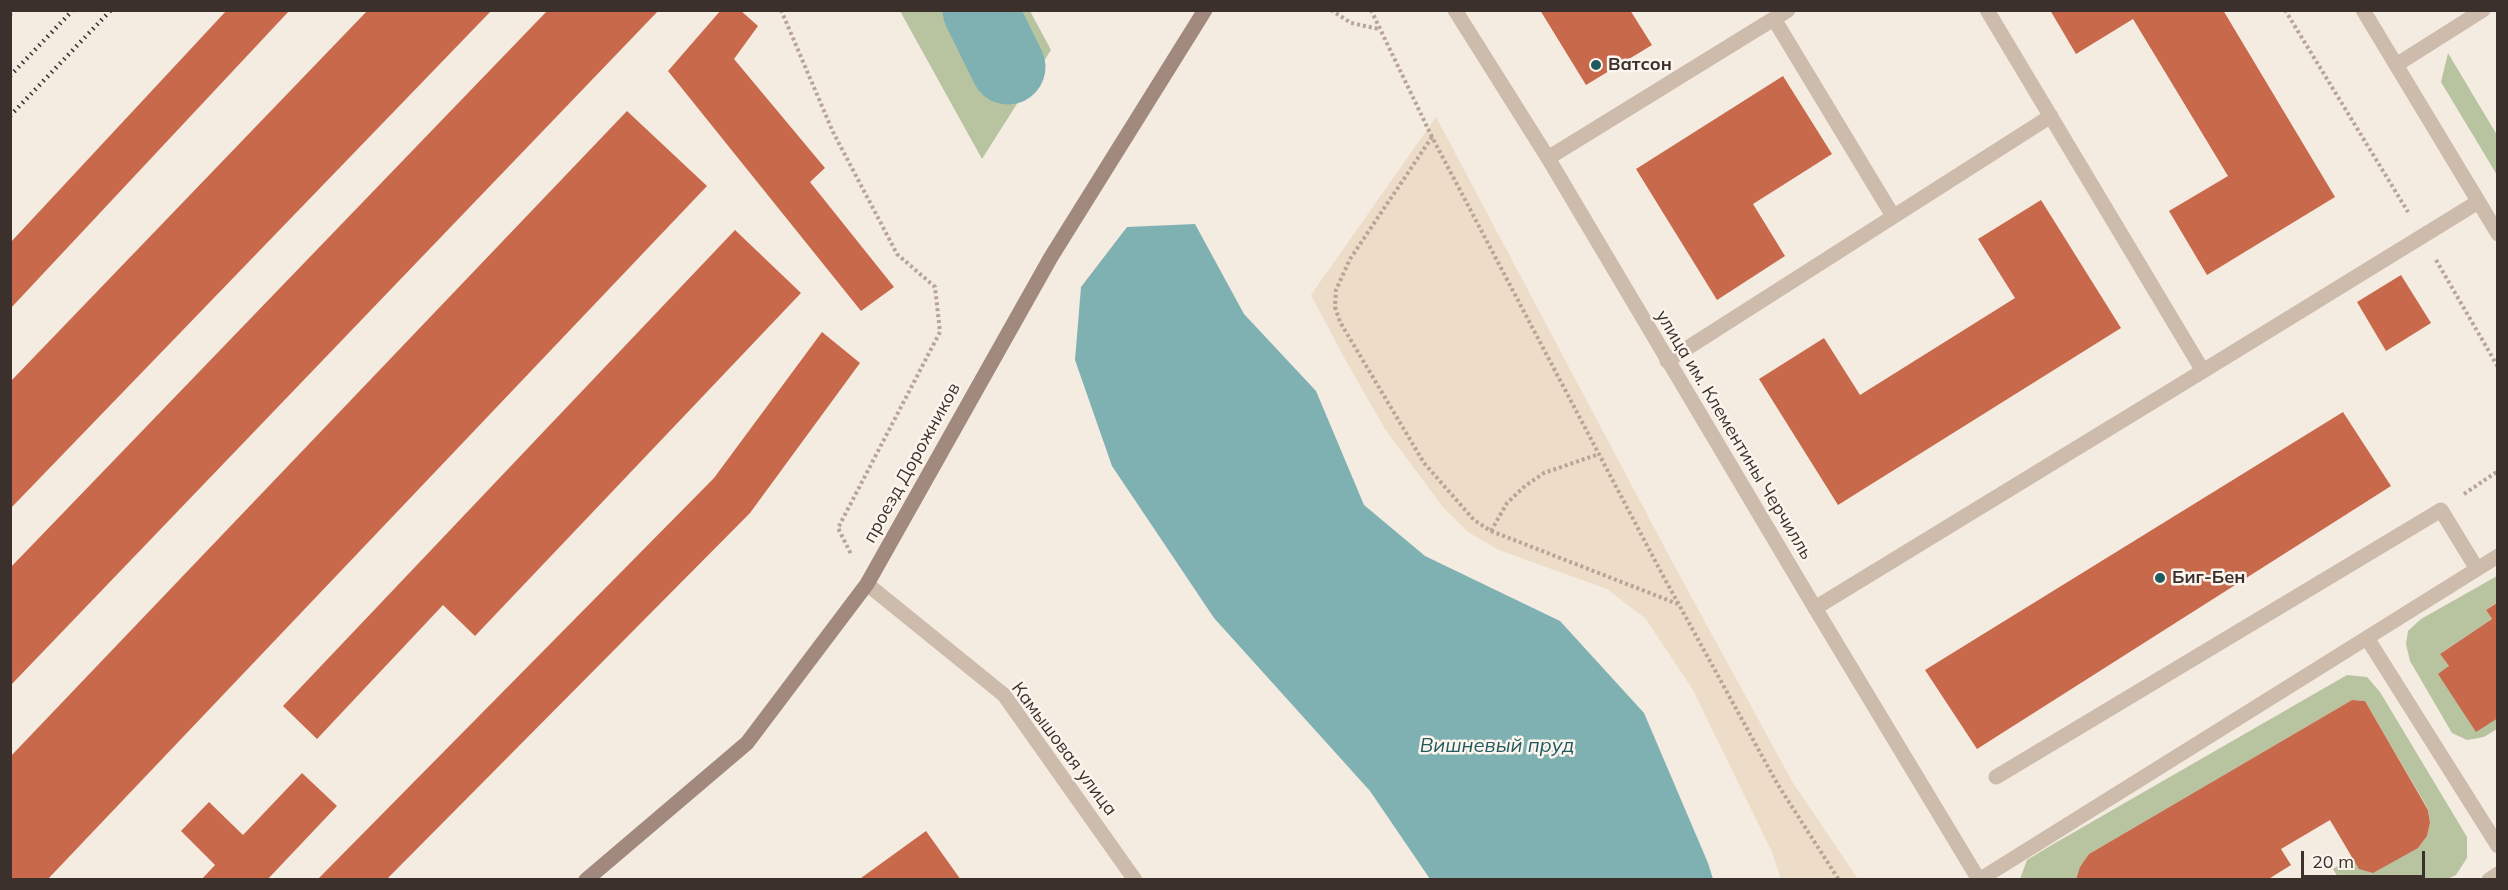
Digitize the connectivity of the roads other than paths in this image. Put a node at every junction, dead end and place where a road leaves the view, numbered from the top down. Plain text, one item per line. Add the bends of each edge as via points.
1 (1205, 10) edge
2 (1455, 10) edge
3 (1788, 10) edge
4 (1986, 10) edge
5 (2363, 10) edge
6 (2483, 10) edge
7 (1774, 19) junction
8 (2396, 65) junction
9 (2051, 116) junction
10 (1548, 158) junction
11 (2478, 202) junction
12 (1893, 216) junction
13 (2498, 234) edge
14 (1667, 361) junction
15 (2204, 370) junction
16 (2498, 556) edge
17 (2477, 569) junction
18 (867, 584) junction
19 (1815, 608) junction
20 (2367, 638) junction
21 (1996, 777) dead end
22 (2498, 846) edge
23 (2498, 874) edge
24 (586, 879) edge
25 (1135, 879) edge
26 (1979, 879) edge
27 (2489, 879) edge

1 - 18 main road, проезд Дорожников via 1051,257
2 - 10 street, улица им. Клементины Черчилль
3 - 7 street
4 - 9 street
5 - 8 street
6 - 8 street
7 - 10 street
7 - 12 street
8 - 11 street
9 - 12 street
9 - 15 street
10 - 14 street, улица им. Клементины Черчилль
11 - 13 street
11 - 15 street
12 - 14 street
14 - 19 street, улица им. Клементины Черчилль
15 - 19 street
16 - 17 street
17 - 20 street
17 - 21 street via 2441,510
18 - 24 main road, проезд Дорожников via 747,743
18 - 25 street, Камышовая улица via 1004,695
19 - 26 street, улица им. Клементины Черчилль
20 - 22 street
20 - 26 street
23 - 27 street

